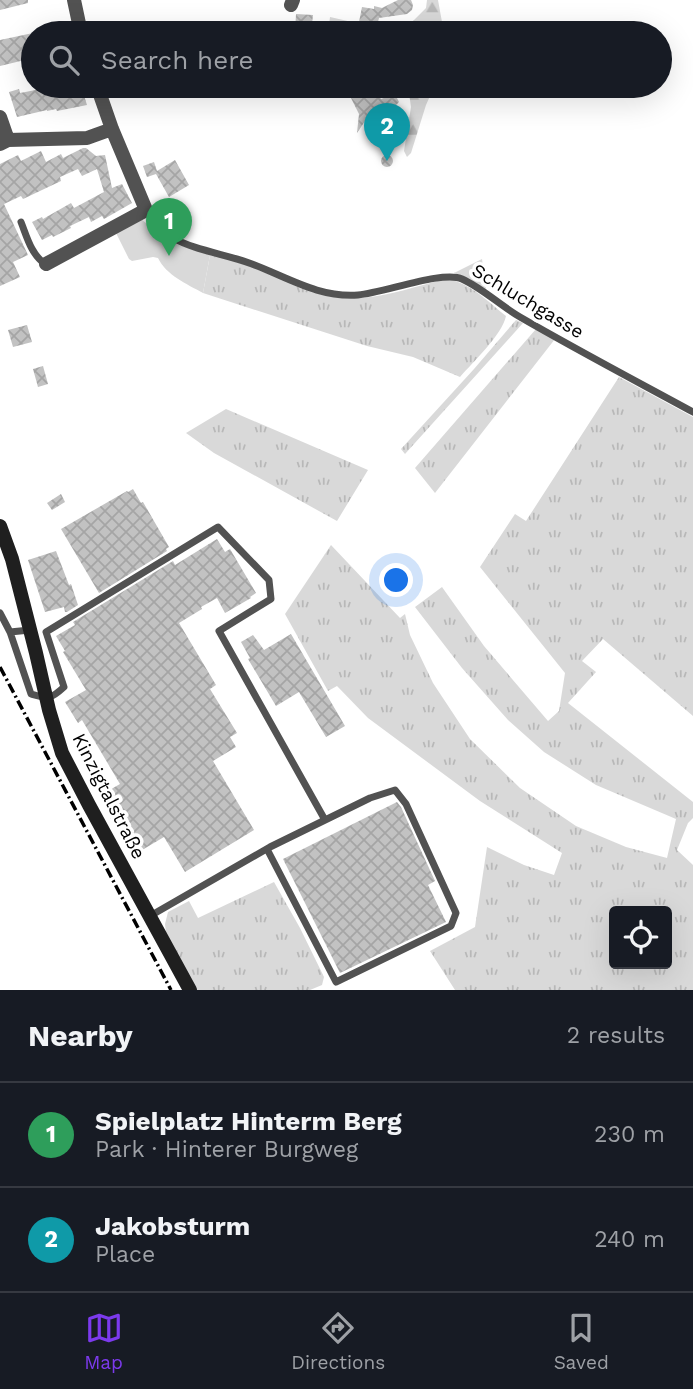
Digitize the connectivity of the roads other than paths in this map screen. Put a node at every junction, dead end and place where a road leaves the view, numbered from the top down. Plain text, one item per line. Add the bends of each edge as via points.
1 (74, 0) edge
2 (78, 21) edge
3 (101, 98) edge
4 (0, 117) edge
5 (112, 129) junction
6 (4, 142) edge
7 (146, 210) junction
8 (21, 222) dead end
9 (46, 264) joint
10 (693, 412) edge
11 (0, 526) edge
12 (0, 613) edge
13 (30, 630) junction
14 (10, 632) junction
15 (46, 699) junction
16 (325, 820) junction
17 (267, 849) junction
18 (150, 916) junction
19 (190, 990) edge

1 - 2 street
3 - 5 street
4 - 6 street
5 - 6 street via 88,138
5 - 7 street
7 - 9 street
7 - 10 lane, Schluchgasse via 170,236 317,291 358,295 450,276 463,279 517,316
8 - 9 lane via 32,250
11 - 13 main road, Kinzigtalstraße
12 - 14 lane
13 - 14 lane
13 - 15 main road, Kinzigtalstraße
14 - 15 lane via 31,694
15 - 16 lane via 64,687 46,632 218,527 269,580 271,599 219,631
15 - 18 main road, Kinzigtalstraße via 62,753
16 - 17 lane
16 - 17 lane via 395,790 406,804 456,913 451,926 336,982
17 - 18 lane
18 - 19 main road, Kinzigtalstraße

